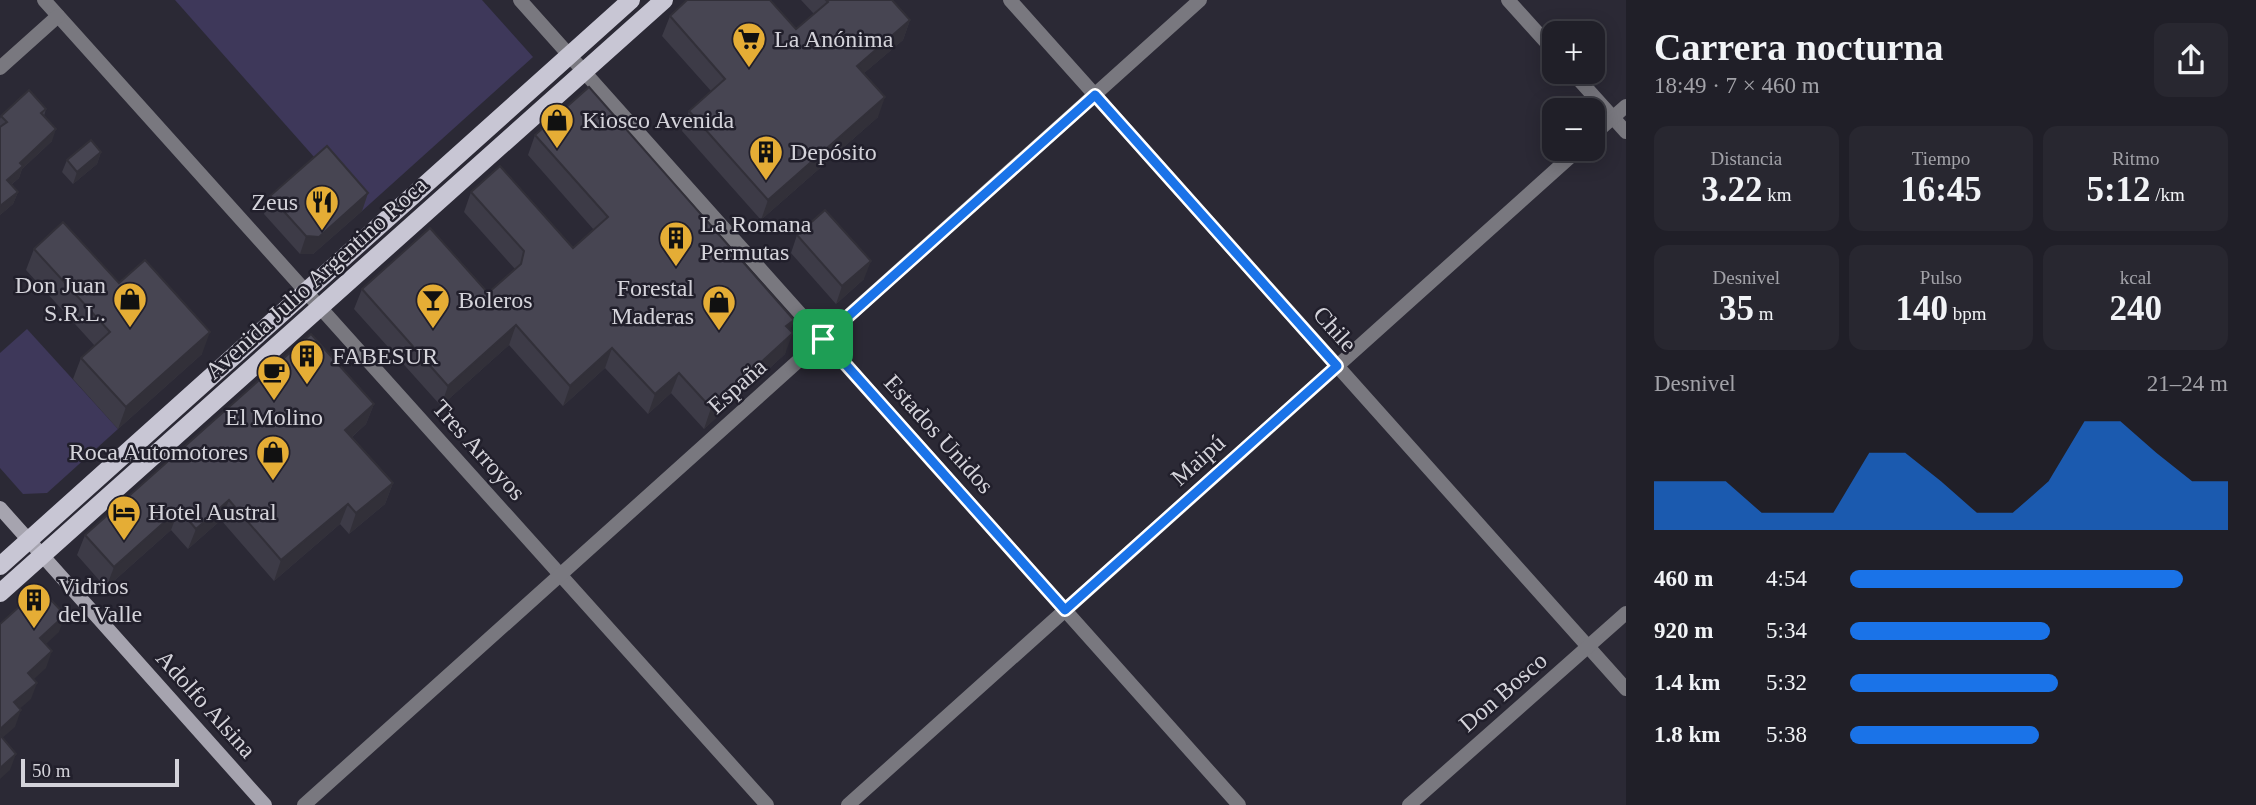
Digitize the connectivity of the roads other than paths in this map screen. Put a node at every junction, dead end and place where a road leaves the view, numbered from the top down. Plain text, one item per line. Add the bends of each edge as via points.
1 (44, 0) edge
2 (520, 0) edge
3 (631, 0) edge
4 (664, 0) edge
5 (1010, 0) edge
6 (1200, 0) edge
7 (1508, 0) edge
8 (58, 16) junction
9 (1542, 38) edge
10 (569, 55) junction
11 (0, 68) edge
12 (584, 72) junction
13 (1583, 84) edge
14 (1095, 95) junction
15 (1626, 106) edge
16 (1613, 118) junction
17 (1605, 125) edge
18 (1626, 132) edge
19 (1566, 161) edge
20 (306, 291) junction
21 (320, 307) junction
22 (823, 339) junction
23 (1337, 366) junction
24 (0, 508) edge
25 (29, 540) junction
26 (42, 555) junction
27 (0, 566) edge
28 (561, 575) junction
29 (0, 593) edge
30 (1065, 610) junction
31 (1626, 612) edge
32 (1589, 647) junction
33 (1626, 689) edge
34 (265, 805) edge
35 (304, 805) edge
36 (767, 805) edge
37 (848, 805) edge
38 (1239, 805) edge
39 (1409, 805) edge

1 - 8 street, Tres Arroyos
2 - 10 street, Estados Unidos
3 - 10 main road, Avenida Julio Argentino Roca
4 - 12 main road, Avenida Julio Argentino Roca
5 - 14 street, Chile
6 - 14 street, España
7 - 9 street
8 - 11 street
8 - 20 street, Tres Arroyos
10 - 12 street, Estados Unidos
10 - 20 main road, Avenida Julio Argentino Roca
12 - 21 main road, Avenida Julio Argentino Roca
12 - 22 street, Estados Unidos
13 - 16 street
14 - 22 street, España
14 - 23 street, Chile
15 - 16 street
16 - 17 street
16 - 18 street
19 - 23 street, Maipú
20 - 21 street, Tres Arroyos
20 - 25 main road, Avenida Julio Argentino Roca
21 - 26 main road, Avenida Julio Argentino Roca
21 - 28 street, Tres Arroyos
22 - 28 street, España
22 - 30 street, Estados Unidos
23 - 30 street, Maipú
23 - 32 street, Chile
24 - 25 main road, Adolfo Alsina
25 - 26 main road, Adolfo Alsina
25 - 27 main road, Avenida Julio Argentino Roca
26 - 29 main road, Avenida Julio Argentino Roca
26 - 34 main road, Adolfo Alsina
28 - 35 street, España
28 - 36 street, Tres Arroyos
30 - 37 street, Maipú
30 - 38 street, Estados Unidos
31 - 32 street, Don Bosco
32 - 33 street, Chile
32 - 39 street, Don Bosco

